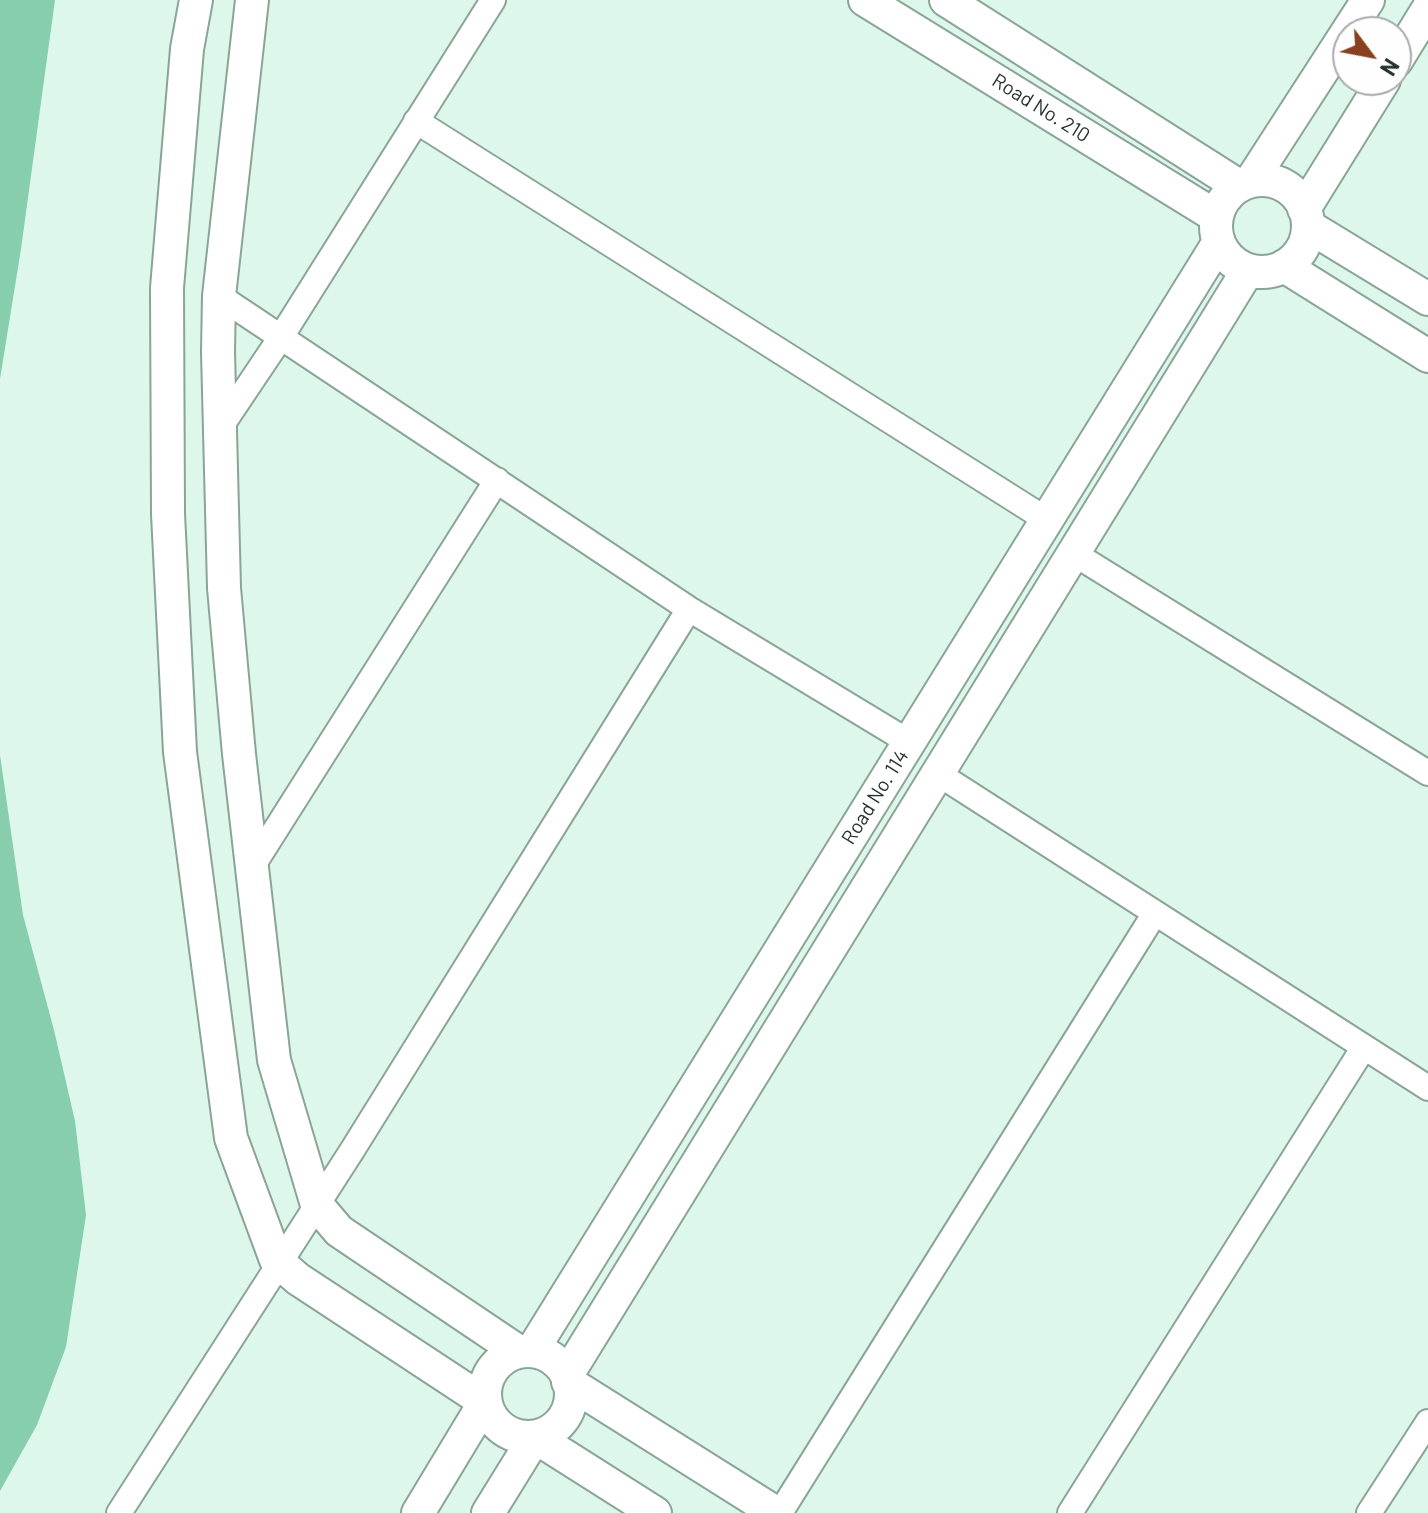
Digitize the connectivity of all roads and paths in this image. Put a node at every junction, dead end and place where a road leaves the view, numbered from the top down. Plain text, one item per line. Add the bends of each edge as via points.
1 (196, 0) edge
2 (252, 0) edge
3 (493, 0) edge
4 (865, 0) edge
5 (946, 0) edge
6 (1368, 0) edge
7 (1428, 9) edge
8 (1412, 35) edge
9 (1375, 96) edge
10 (416, 121) junction
11 (1245, 183) junction
12 (1306, 217) junction
13 (1218, 229) junction
14 (1284, 266) junction
15 (1248, 270) junction
16 (167, 288) junction
17 (219, 296) junction
18 (1428, 299) edge
19 (281, 337) junction
20 (1428, 356) edge
21 (220, 428) junction
22 (168, 429) junction
23 (497, 480) junction
24 (1047, 520) junction
25 (1073, 553) junction
26 (689, 609) junction
27 (909, 742) junction
28 (937, 773) junction
29 (1428, 773) edge
30 (252, 867) junction
31 (1155, 913) junction
32 (1364, 1047) junction
33 (1428, 1088) edge
34 (317, 1205) junction
35 (279, 1263) junction
36 (526, 1352) junction
37 (567, 1379) junction
38 (485, 1402) junction
39 (1428, 1422) edge
40 (535, 1437) junction
41 (119, 1513) edge
42 (418, 1513) edge
43 (488, 1513) edge
44 (655, 1513) edge
45 (778, 1513) edge
46 (1070, 1513) edge
47 (1369, 1513) edge

1 - 16 street via 187,49
2 - 17 street
3 - 10 street
4 - 13 street, Road No. 210
5 - 11 street, Road No. 210
6 - 11 street
7 - 8 street
9 - 12 street
10 - 19 street
10 - 24 street
11 - 12 street, Road No. 210 via 1277,182 1289,188
11 - 13 street via 1221,204
12 - 14 street via 1301,249
12 - 18 street, Road No. 210
13 - 15 street, Road No. 210 via 1225,254
13 - 24 street, Road No. 114
14 - 15 street
14 - 20 street
15 - 25 street, Road No. 114
16 - 17 street
16 - 22 street
17 - 19 street
17 - 21 street
19 - 21 street
19 - 23 street
21 - 22 street
21 - 30 street via 224,588
22 - 35 street via 180,752 229,1123
23 - 26 street
23 - 30 street
24 - 27 street, Road No. 114
25 - 28 street, Road No. 114
25 - 29 street
26 - 27 street
26 - 34 street
27 - 36 street, Road No. 114
28 - 31 street
28 - 37 street, Road No. 114
30 - 34 street via 274,1060
31 - 32 street
31 - 45 street
32 - 33 street
32 - 46 street
34 - 35 street
34 - 36 street via 339,1231
35 - 38 street
35 - 41 street
36 - 37 street via 556,1361
36 - 38 street via 496,1365
37 - 40 street via 566,1414
37 - 45 street
38 - 40 street via 508,1433
38 - 42 street
39 - 47 street
40 - 43 street
40 - 44 street

